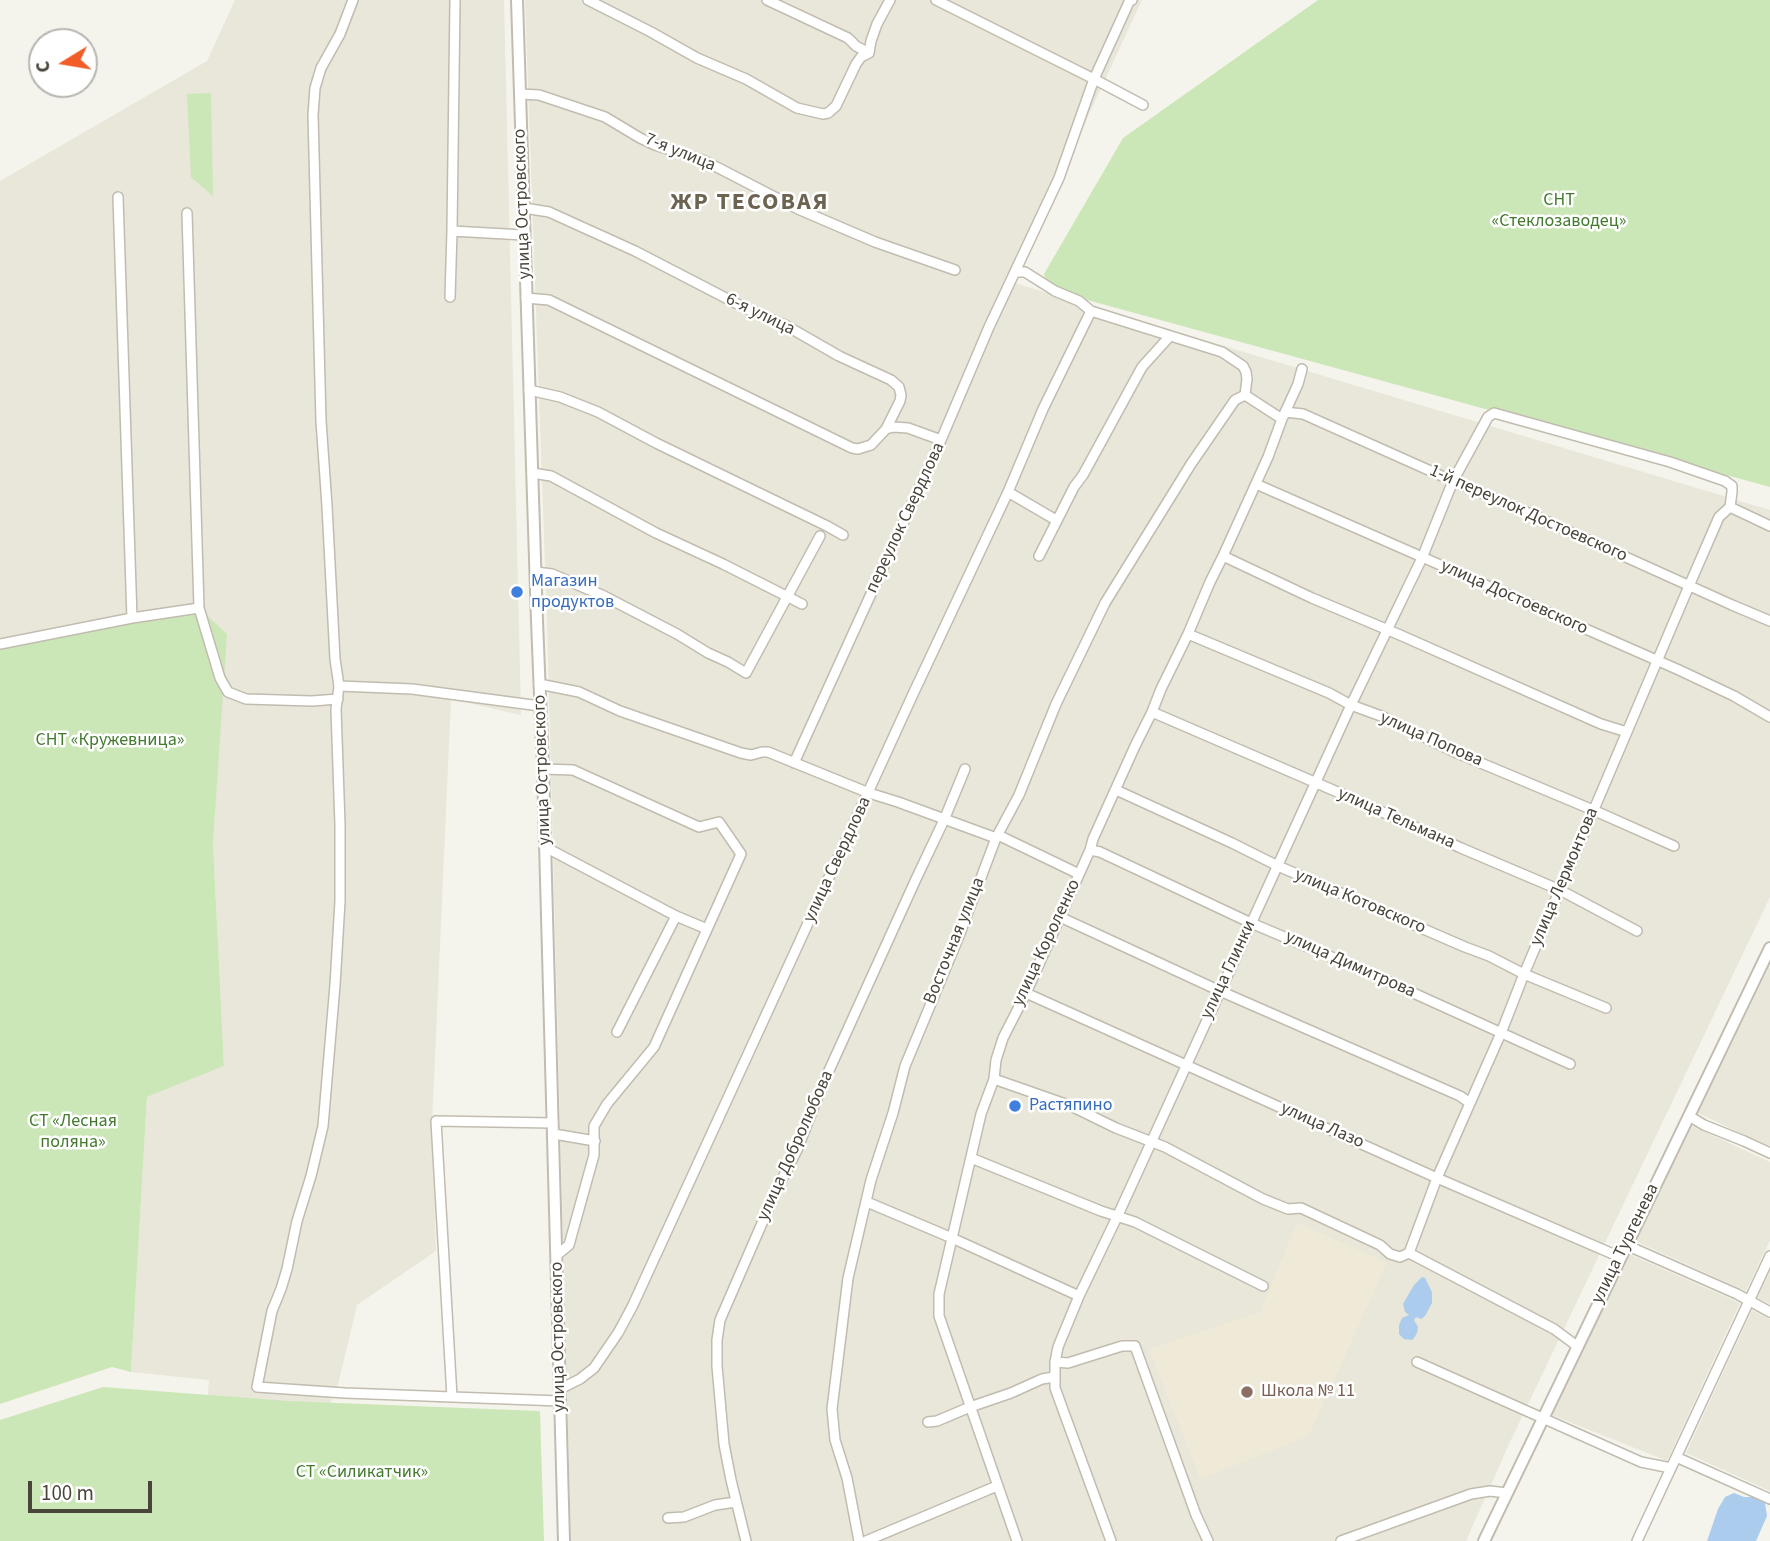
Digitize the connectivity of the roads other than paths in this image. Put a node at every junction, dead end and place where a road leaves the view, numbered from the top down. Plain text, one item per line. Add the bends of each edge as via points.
1 (354, 0) edge
2 (455, 0) edge
3 (517, 0) edge
4 (588, 0) edge
5 (767, 0) edge
6 (890, 0) edge
7 (936, 0) edge
8 (1127, 1) edge
9 (869, 52) junction
10 (1094, 79) junction
11 (520, 94) junction
12 (1143, 105) dead end
13 (118, 197) dead end
14 (524, 208) junction
15 (187, 213) dead end
16 (453, 231) junction
17 (524, 234) junction
18 (954, 270) dead end
19 (1015, 272) junction
20 (450, 297) dead end
21 (526, 298) junction
22 (1091, 311) junction
23 (1170, 336) junction
24 (1302, 369) dead end
25 (529, 390) junction
26 (1244, 394) junction
27 (1284, 415) junction
28 (886, 429) junction
29 (941, 440) junction
30 (532, 473) junction
31 (1453, 481) junction
32 (1256, 484) junction
33 (1008, 492) junction
34 (1730, 507) junction
35 (1056, 520) junction
36 (1770, 526) edge
37 (820, 536) dead end
38 (843, 536) dead end
39 (1039, 556) dead end
40 (1223, 556) junction
41 (1422, 558) junction
42 (536, 572) junction
43 (1689, 586) junction
44 (787, 596) junction
45 (802, 604) dead end
46 (198, 608) junction
47 (132, 618) junction
48 (1770, 621) edge
49 (1388, 630) junction
50 (1188, 634) junction
51 (0, 644) edge
52 (1658, 661) junction
53 (539, 684) junction
54 (339, 686) junction
55 (338, 699) junction
56 (1351, 705) junction
57 (540, 706) junction
58 (1152, 712) junction
59 (1770, 717) edge
60 (1627, 732) junction
61 (794, 763) junction
62 (543, 769) junction
63 (965, 769) dead end
64 (1316, 784) junction
65 (1116, 790) junction
66 (869, 793) junction
67 (1593, 810) junction
68 (944, 820) junction
69 (997, 837) junction
70 (1674, 846) dead end
71 (545, 847) junction
72 (1090, 850) junction
73 (1278, 866) junction
74 (1079, 874) junction
75 (1560, 890) junction
76 (676, 916) junction
77 (1060, 917) junction
78 (1251, 923) junction
79 (707, 929) junction
80 (1637, 930) dead end
81 (1770, 948) edge
82 (1524, 974) junction
83 (1220, 991) junction
84 (1026, 993) junction
85 (1606, 1008) dead end
86 (617, 1032) dead end
87 (1501, 1033) junction
88 (1570, 1064) dead end
89 (1186, 1065) junction
90 (994, 1079) junction
91 (1470, 1102) junction
92 (1689, 1116) junction
93 (553, 1128) junction
94 (595, 1141) junction
95 (1150, 1142) junction
96 (1770, 1153) edge
97 (971, 1158) junction
98 (1437, 1178) junction
99 (867, 1202) junction
100 (1118, 1215) junction
101 (952, 1238) junction
102 (1626, 1245) junction
103 (1409, 1253) junction
104 (557, 1255) junction
105 (1620, 1256) junction
106 (1770, 1256) edge
107 (1263, 1286) dead end
108 (1079, 1296) junction
109 (1749, 1300) junction
110 (1770, 1312) edge
111 (1577, 1346) junction
112 (1055, 1362) junction
113 (1417, 1362) dead end
114 (1054, 1377) junction
115 (560, 1395) junction
116 (452, 1397) junction
117 (970, 1407) junction
118 (1543, 1418) junction
119 (928, 1422) dead end
120 (1676, 1457) junction
121 (1671, 1468) junction
122 (997, 1486) junction
123 (1507, 1493) junction
124 (1770, 1499) edge
125 (736, 1502) junction
126 (668, 1518) dead end
127 (1369, 1536) edge
128 (564, 1541) edge
129 (746, 1541) edge
130 (859, 1541) edge
131 (866, 1541) edge
132 (1017, 1541) edge
133 (1111, 1541) edge
134 (1208, 1541) edge
135 (1341, 1541) edge
136 (1484, 1541) edge
137 (1637, 1541) edge

1 - 54 street via 321,68 313,115 321,421
2 - 16 street
3 - 11 street, улица Островского
4 - 9 street via 796,108 823,114 836,106 856,64
5 - 9 street
6 - 9 street
7 - 10 street
8 - 10 street, переулок Свердлова
10 - 12 street
10 - 19 street, переулок Свердлова via 1059,178
11 - 14 street, улица Островского
11 - 18 street, 7-я улица via 539,95 605,117 640,138 705,161 798,209
13 - 47 street
14 - 17 street, улица Островского
14 - 28 street, 6-я улица via 548,212 635,251 891,380 901,395
15 - 46 street
16 - 17 street
16 - 20 street
17 - 21 street, улица Островского
19 - 22 street via 1025,272
19 - 29 street, переулок Свердлова
21 - 25 street, улица Островского
21 - 28 street via 549,300 852,448 871,445
22 - 23 street
22 - 33 street, улица Свердлова
23 - 26 street via 1215,350 1243,366 1247,379
23 - 35 street via 1142,367
24 - 27 street, улица Короленко
25 - 30 street, улица Островского
25 - 38 street via 598,412
26 - 27 street, 1-й переулок Достоевского
26 - 69 street, Восточная улица via 1235,400 1191,464 1105,603
27 - 31 street, 1-й переулок Достоевского via 1303,414
27 - 32 street, улица Короленко
28 - 29 street via 908,428
29 - 61 street, переулок Свердлова
30 - 42 street, улица Островского
30 - 44 street via 551,476
31 - 34 street, улица Глинки via 1494,413 1725,481 1731,486
31 - 41 street, улица Глинки
31 - 43 street, 1-й переулок Достоевского
32 - 40 street, улица Короленко
32 - 41 street, улица Достоевского
33 - 35 street
33 - 66 street, улица Свердлова
34 - 36 street
34 - 43 street, улица Лермонтова via 1719,517
35 - 39 street
37 - 44 street
40 - 49 street
40 - 50 street, улица Короленко
41 - 49 street, улица Глинки
41 - 52 street, улица Достоевского
42 - 44 street via 604,596 746,673
42 - 53 street, улица Островского
43 - 48 street, 1-й переулок Достоевского
43 - 52 street, улица Лермонтова
44 - 45 street
46 - 47 street
46 - 55 street via 228,692 246,699
47 - 51 street
49 - 56 street, улица Глинки
49 - 60 street
50 - 56 street, улица Попова
50 - 58 street, улица Короленко
52 - 59 street, улица Достоевского
52 - 60 street, улица Лермонтова
53 - 57 street, улица Островского
53 - 61 street via 579,692 741,753 768,752
54 - 55 street
54 - 57 street via 412,689
55 - 116 street via 340,901 323,1126 272,1311 257,1387
56 - 64 street, улица Глинки
56 - 67 street, улица Попова
57 - 62 street, улица Островского
58 - 64 street, улица Тельмана
58 - 65 street, улица Короленко
60 - 67 street, улица Лермонтова
61 - 66 street
62 - 71 street, улица Островского
62 - 79 street via 573,770 699,827 719,822 741,854
63 - 68 street, улица Добролюбова
64 - 73 street, улица Глинки
64 - 75 street, улица Тельмана
65 - 72 street, улица Короленко
65 - 73 street, улица Котовского
66 - 68 street
66 - 115 street, улица Свердлова via 633,1305 594,1367
67 - 70 street, улица Попова
67 - 75 street, улица Лермонтова
68 - 69 street
68 - 125 street, улица Добролюбова via 720,1320 717,1366 724,1444
69 - 74 street
69 - 99 street, Восточная улица via 905,1066
71 - 76 street
71 - 93 street, улица Островского
72 - 74 street, улица Короленко
72 - 78 street, улица Димитрова
73 - 78 street, улица Глинки
73 - 82 street, улица Котовского
74 - 77 street, улица Короленко
75 - 80 street, улица Тельмана
75 - 82 street, улица Лермонтова
76 - 79 street
76 - 86 street
77 - 83 street
77 - 84 street, улица Короленко
78 - 83 street, улица Глинки
78 - 87 street, улица Димитрова
79 - 94 street via 654,1047 607,1104 594,1126
81 - 92 street, улица Тургенева
82 - 85 street, улица Котовского
82 - 87 street, улица Лермонтова
83 - 89 street, улица Глинки
83 - 91 street
84 - 89 street, улица Лазо
84 - 90 street, улица Короленко via 1003,1038
87 - 88 street, улица Димитрова
87 - 91 street, улица Лермонтова
89 - 95 street, улица Глинки
89 - 98 street, улица Лазо
90 - 95 street via 1071,1106
90 - 97 street, улица Короленко
91 - 98 street, улица Лермонтова
92 - 96 street
92 - 102 street, улица Тургенева
93 - 94 street
93 - 104 street, улица Островского
93 - 116 street via 436,1121
94 - 104 street via 569,1245
95 - 100 street, улица Глинки
95 - 103 street via 1263,1199 1288,1209 1301,1208 1390,1254
97 - 100 street
97 - 101 street, улица Короленко
98 - 103 street, улица Лермонтова
98 - 105 street, улица Лазо
99 - 101 street
99 - 130 street, Восточная улица via 844,1300 832,1409
100 - 107 street
100 - 108 street, улица Глинки
101 - 108 street
101 - 117 street, улица Короленко via 939,1294 939,1316
102 - 105 street, улица Тургенева
102 - 109 street
103 - 111 street via 1554,1329
104 - 115 street, улица Островского
105 - 111 street, улица Тургенева
106 - 109 street
108 - 112 street, улица Глинки
109 - 110 street
109 - 120 street
111 - 118 street, улица Тургенева
112 - 114 street, улица Глинки
112 - 134 street via 1068,1363 1135,1346
113 - 118 street
114 - 117 street
114 - 133 street, улица Глинки via 1060,1406
115 - 116 street
115 - 128 street, улица Островского
117 - 119 street
117 - 122 street, улица Короленко
118 - 121 street via 1641,1462
118 - 123 street, улица Тургенева
120 - 121 street
120 - 124 street
121 - 137 street
122 - 131 street
122 - 132 street, улица Короленко
123 - 127 street via 1471,1494
123 - 136 street, улица Тургенева
125 - 126 street
125 - 129 street, улица Добролюбова
127 - 135 street

